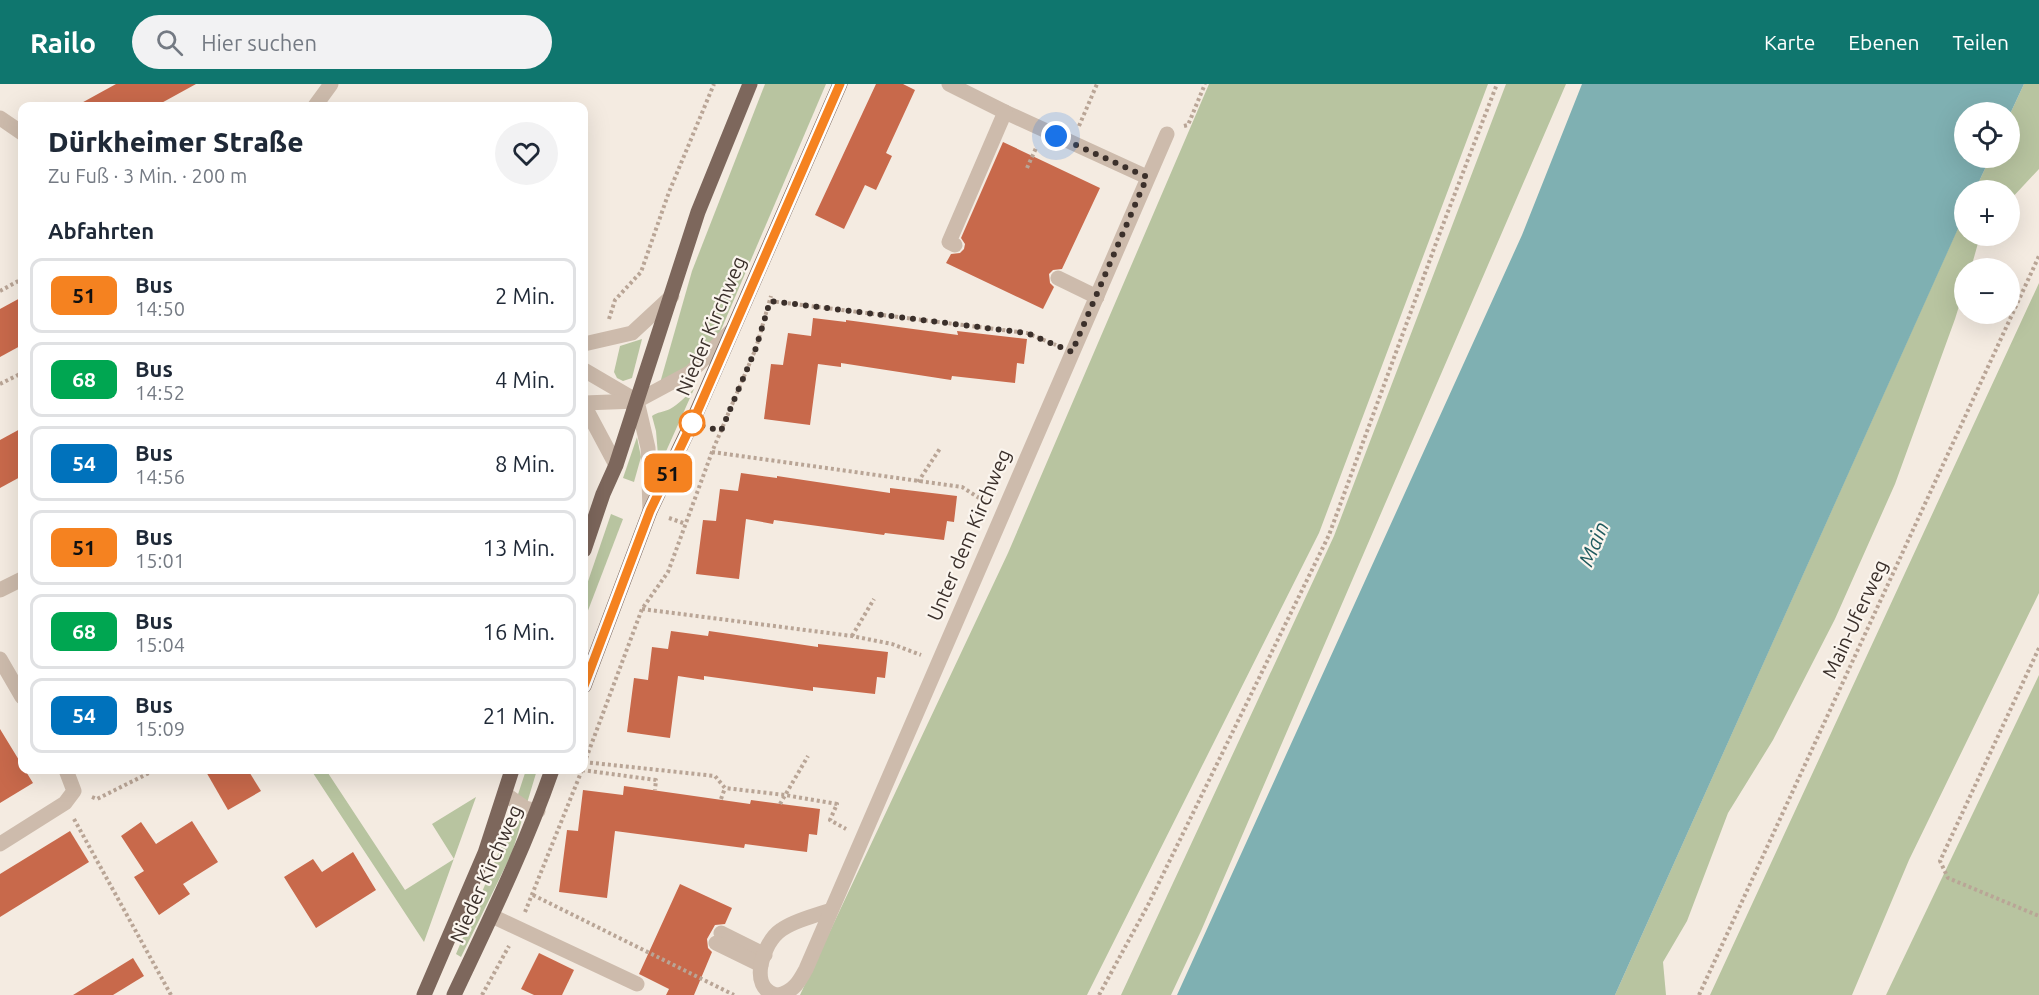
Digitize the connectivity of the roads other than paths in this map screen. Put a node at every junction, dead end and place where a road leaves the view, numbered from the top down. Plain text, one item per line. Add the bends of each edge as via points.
1 (331, 84) edge
2 (750, 84) edge
3 (840, 84) edge
4 (949, 84) edge
5 (318, 102) edge
6 (1005, 112) junction
7 (0, 118) edge
8 (18, 130) edge
9 (1167, 134) road end
10 (1147, 177) junction
11 (955, 245) dead end
12 (1058, 278) dead end
13 (672, 296) junction
14 (1096, 297) junction
15 (730, 332) junction
16 (588, 343) edge
17 (588, 372) edge
18 (638, 401) junction
19 (588, 404) edge
20 (588, 412) edge
21 (616, 465) junction
22 (650, 511) junction
23 (588, 538) edge
24 (18, 581) edge
25 (0, 590) edge
26 (0, 659) edge
27 (588, 675) edge
28 (18, 690) edge
29 (67, 774) edge
30 (511, 774) edge
31 (551, 774) edge
32 (504, 794) junction
33 (538, 811) junction
34 (0, 844) edge
35 (831, 910) junction
36 (492, 916) junction
37 (718, 938) dead end
38 (763, 960) junction
39 (637, 984) dead end
40 (424, 995) edge
41 (454, 995) edge
42 (778, 995) edge

1 - 5 street
2 - 13 main road, Nieder Kirchweg via 698,212
3 - 15 main road, Nieder Kirchweg
4 - 6 street
6 - 10 street
6 - 11 street via 949,242
7 - 8 street
9 - 10 street, Unter dem Kirchweg
10 - 14 street, Unter dem Kirchweg
12 - 14 street
13 - 16 street via 633,333
13 - 18 main road, Nieder Kirchweg
14 - 35 street, Unter dem Kirchweg
15 - 18 street via 691,372
15 - 22 main road, Nieder Kirchweg
17 - 18 street
18 - 19 street
18 - 21 main road, Nieder Kirchweg
18 - 22 street via 648,448
20 - 21 street
21 - 23 main road, Nieder Kirchweg
22 - 27 main road, Nieder Kirchweg
24 - 25 street
26 - 28 street
29 - 34 street via 70,797
30 - 32 main road, Nieder Kirchweg
31 - 33 main road, Nieder Kirchweg
32 - 33 street via 525,808
32 - 40 main road, Nieder Kirchweg via 485,853
33 - 36 main road, Nieder Kirchweg
35 - 38 street via 782,929 771,941
35 - 42 street, Unter dem Kirchweg via 798,984 788,993
36 - 39 street
36 - 41 main road, Nieder Kirchweg
37 - 38 street
38 - 42 street, Unter dem Kirchweg via 762,985 769,993

